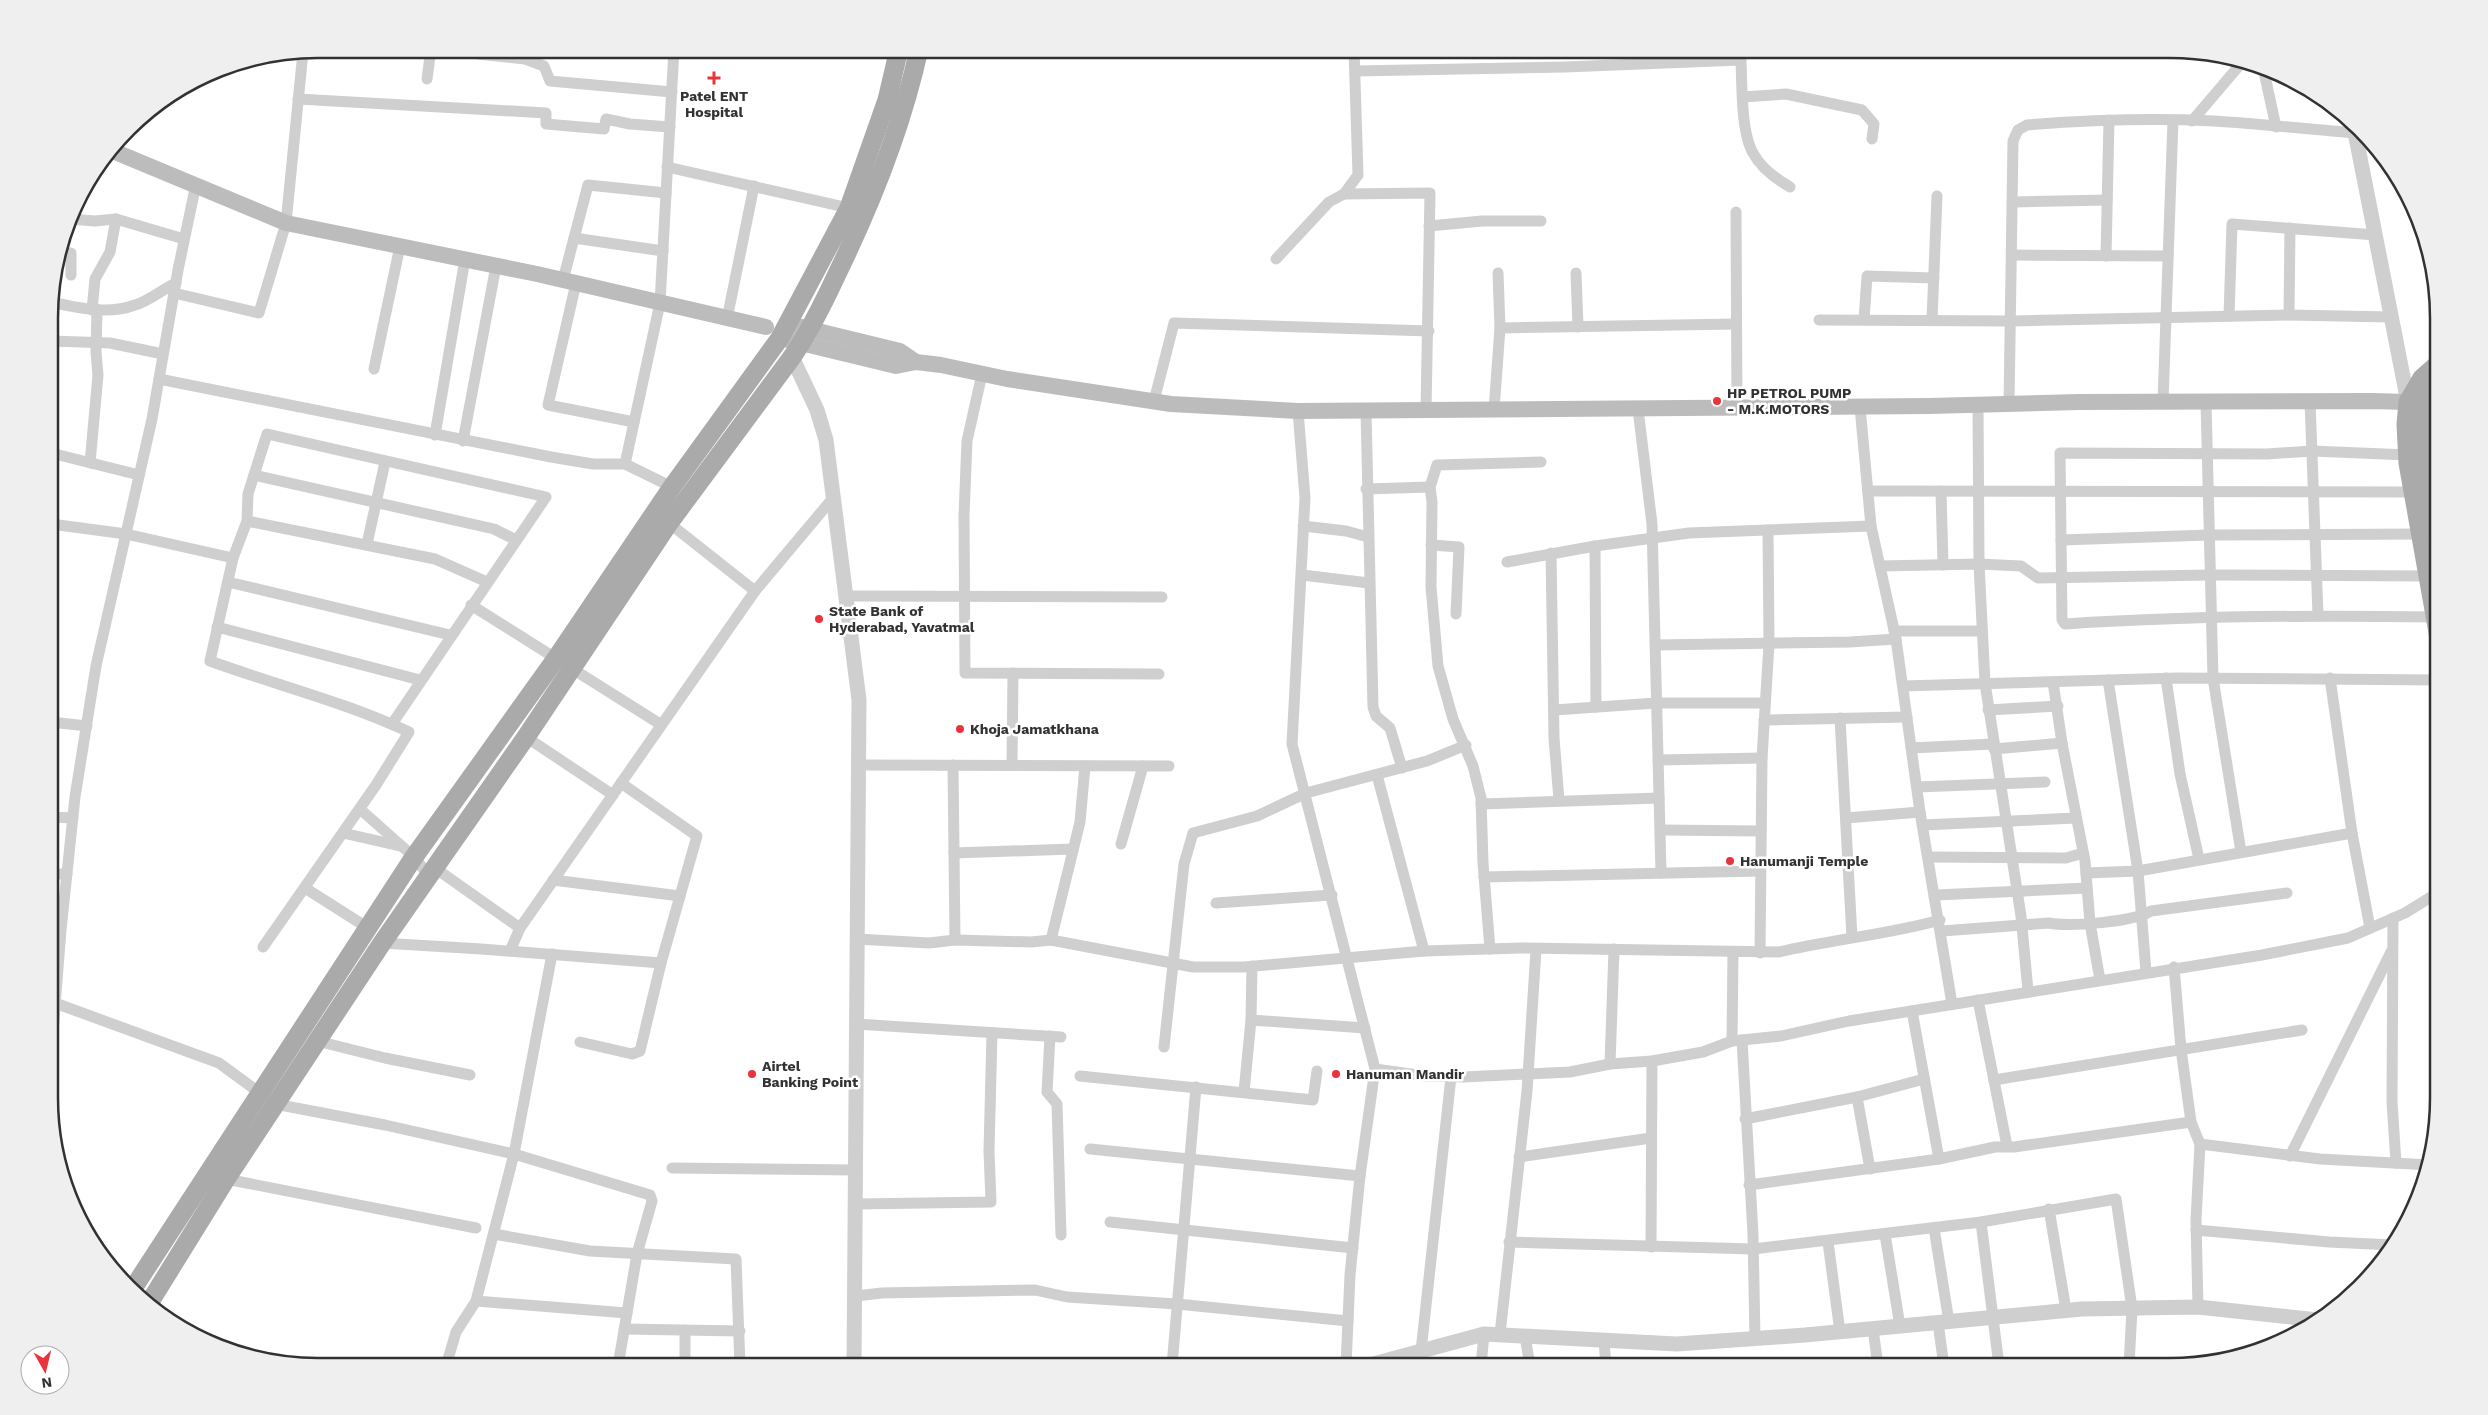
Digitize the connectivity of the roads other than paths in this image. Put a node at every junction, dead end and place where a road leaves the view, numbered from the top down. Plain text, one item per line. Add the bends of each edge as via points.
1 (302, 58) edge
2 (430, 58) edge
3 (516, 58) edge
4 (674, 58) edge
5 (896, 58) edge
6 (917, 58) edge
7 (1355, 58) edge
8 (2239, 66) edge
9 (1356, 71) junction
10 (2265, 75) edge
11 (427, 79) dead end
12 (672, 92) junction
13 (1742, 96) junction
14 (298, 99) junction
15 (2109, 120) junction
16 (2173, 120) junction
17 (2192, 121) junction
18 (670, 127) junction
19 (2276, 127) junction
20 (2347, 127) edge
21 (2356, 136) edge
22 (1872, 139) dead end
23 (117, 152) edge
24 (667, 167) junction
25 (196, 184) junction
26 (754, 186) junction
27 (1790, 187) dead end
28 (666, 193) junction
29 (1344, 194) junction
30 (1937, 196) dead end
31 (2107, 200) junction
32 (2013, 202) junction
33 (849, 208) junction
34 (1736, 212) dead end
35 (116, 219) junction
36 (76, 220) edge
37 (1541, 221) dead end
38 (286, 223) junction
39 (1430, 226) junction
40 (2290, 228) junction
41 (2376, 235) junction
42 (574, 238) junction
43 (184, 239) junction
44 (400, 246) junction
45 (663, 251) junction
46 (65, 253) edge
47 (2012, 255) junction
48 (2106, 256) junction
49 (2168, 256) junction
50 (465, 259) junction
51 (1276, 259) dead end
52 (496, 266) junction
53 (1498, 273) dead end
54 (1576, 273) dead end
55 (71, 275) dead end
56 (1934, 278) junction
57 (569, 281) junction
58 (175, 288) junction
59 (58, 303) edge
60 (660, 303) junction
61 (94, 310) junction
62 (2289, 315) junction
63 (2229, 316) junction
64 (2166, 317) junction
65 (2390, 317) junction
66 (727, 319) junction
67 (1819, 320) dead end
68 (1864, 320) junction
69 (1932, 320) junction
70 (2011, 321) junction
71 (1736, 324) junction
72 (1578, 326) junction
73 (1500, 328) junction
74 (778, 330) junction
75 (1428, 331) junction
76 (58, 341) edge
77 (801, 343) junction
78 (96, 344) junction
79 (163, 354) junction
80 (374, 369) dead end
81 (2430, 371) edge
82 (982, 374) junction
83 (159, 379) junction
84 (2430, 393) edge
85 (1154, 401) junction
86 (2310, 401) junction
87 (2163, 402) junction
88 (2206, 402) junction
89 (2009, 404) junction
90 (1978, 405) junction
91 (2415, 405) junction
92 (1860, 407) junction
93 (1737, 408) junction
94 (1638, 409) junction
95 (1426, 410) junction
96 (1494, 410) junction
97 (1298, 411) junction
98 (1366, 412) junction
99 (634, 422) junction
100 (434, 435) junction
101 (463, 441) junction
102 (2312, 451) junction
103 (2208, 454) junction
104 (58, 455) edge
105 (2408, 455) junction
106 (385, 462) junction
107 (1541, 462) dead end
108 (90, 463) junction
109 (625, 464) junction
110 (139, 475) junction
111 (254, 475) junction
112 (672, 487) junction
113 (1430, 487) junction
114 (1366, 489) junction
115 (1979, 490) junction
116 (2061, 490) junction
117 (1868, 491) junction
118 (1941, 491) junction
119 (2413, 492) junction
120 (2208, 493) junction
121 (2313, 493) junction
122 (833, 498) junction
123 (2430, 499) edge
124 (376, 503) junction
125 (247, 521) junction
126 (669, 523) junction
127 (58, 525) edge
128 (1304, 526) junction
129 (1871, 526) junction
130 (1768, 530) junction
131 (126, 534) junction
132 (2315, 534) junction
133 (2420, 534) junction
134 (2209, 535) junction
135 (1368, 537) junction
136 (1652, 538) junction
137 (516, 540) junction
138 (2061, 540) junction
139 (367, 544) junction
140 (1431, 545) junction
141 (1595, 546) junction
142 (1551, 553) junction
143 (233, 558) junction
144 (1507, 562) dead end
145 (1944, 564) junction
146 (1979, 564) junction
147 (1880, 566) junction
148 (1302, 575) junction
149 (2210, 575) junction
150 (2316, 576) junction
151 (2428, 576) junction
152 (2060, 577) junction
153 (228, 582) junction
154 (487, 582) junction
155 (1369, 583) junction
156 (2430, 587) edge
157 (755, 591) junction
158 (963, 595) junction
159 (846, 596) junction
160 (1162, 597) dead end
161 (471, 605) junction
162 (1456, 614) dead end
163 (2318, 615) junction
164 (2430, 616) edge
165 (2211, 617) junction
166 (217, 627) junction
167 (1982, 631) junction
168 (1895, 635) junction
169 (450, 636) junction
170 (1769, 644) junction
171 (1656, 645) junction
172 (563, 664) junction
173 (1013, 673) junction
174 (1159, 674) dead end
175 (2166, 678) junction
176 (2212, 678) junction
177 (2330, 678) junction
178 (420, 680) junction
179 (2108, 680) junction
180 (2430, 680) edge
181 (2054, 682) junction
182 (1985, 683) junction
183 (1902, 686) junction
184 (1656, 703) junction
185 (1765, 703) junction
186 (2058, 706) junction
187 (1596, 708) junction
188 (1554, 710) junction
189 (1988, 710) junction
190 (1907, 717) junction
191 (1840, 718) junction
192 (1764, 720) junction
193 (58, 723) edge
194 (392, 724) junction
195 (660, 724) junction
196 (87, 726) junction
197 (526, 737) junction
198 (2062, 743) junction
199 (1466, 744) junction
200 (1994, 747) junction
201 (1912, 748) junction
202 (1762, 758) junction
203 (1658, 760) junction
204 (858, 765) junction
205 (953, 765) junction
206 (1012, 765) junction
207 (1084, 766) junction
208 (1143, 766) junction
209 (1169, 766) dead end
210 (1402, 768) junction
211 (1377, 775) junction
212 (2045, 782) dead end
213 (621, 783) junction
214 (2000, 784) junction
215 (1917, 787) junction
216 (1306, 793) junction
217 (613, 795) junction
218 (1659, 798) junction
219 (1558, 800) junction
220 (1482, 804) junction
221 (360, 808) junction
222 (1920, 812) junction
223 (58, 817) edge
224 (73, 818) junction
225 (1846, 818) junction
226 (2076, 818) junction
227 (2006, 821) junction
228 (1923, 825) junction
229 (1661, 830) junction
230 (1761, 831) junction
231 (343, 833) junction
232 (2352, 833) junction
233 (1121, 844) dead end
234 (1073, 850) junction
235 (408, 852) junction
236 (2241, 852) junction
237 (954, 853) junction
238 (2083, 853) junction
239 (1929, 857) junction
240 (2012, 857) junction
241 (2198, 859) junction
242 (1760, 871) junction
243 (2138, 871) junction
244 (432, 872) junction
245 (1661, 873) junction
246 (2086, 873) junction
247 (58, 874) edge
248 (67, 874) junction
249 (1484, 876) junction
250 (553, 880) junction
251 (305, 888) junction
252 (2087, 888) junction
253 (2017, 890) junction
254 (2287, 893) dead end
255 (1332, 895) junction
256 (1936, 895) junction
257 (680, 896) junction
258 (2430, 897) edge
259 (1216, 903) dead end
260 (2142, 916) junction
261 (2393, 918) junction
262 (2090, 923) junction
263 (1941, 926) junction
264 (2022, 926) junction
265 (368, 928) junction
266 (520, 928) junction
267 (2370, 928) junction
268 (1852, 937) junction
269 (856, 939) junction
270 (955, 940) junction
271 (1051, 940) junction
272 (382, 943) junction
273 (263, 947) dead end
274 (2392, 948) junction
275 (1614, 949) junction
276 (1490, 950) junction
277 (1536, 950) junction
278 (510, 951) junction
279 (1424, 951) junction
280 (1733, 952) junction
281 (1760, 952) junction
282 (552, 954) junction
283 (58, 958) edge
284 (1347, 958) junction
285 (661, 963) junction
286 (1174, 964) junction
287 (1252, 966) junction
288 (2174, 967) junction
289 (2146, 972) junction
290 (2100, 980) junction
291 (2028, 991) junction
292 (58, 998) edge
293 (1978, 1000) junction
294 (1952, 1004) junction
295 (1912, 1011) junction
296 (1251, 1020) junction
297 (856, 1024) junction
298 (1365, 1028) junction
299 (2302, 1030) dead end
300 (992, 1033) junction
301 (317, 1040) junction
302 (1737, 1040) junction
303 (580, 1042) dead end
304 (1164, 1047) dead end
305 (2181, 1049) junction
306 (1652, 1061) junction
307 (1610, 1064) junction
308 (1375, 1069) junction
309 (1317, 1071) dead end
310 (470, 1075) dead end
311 (1528, 1075) junction
312 (1080, 1076) dead end
313 (1451, 1076) junction
314 (1924, 1079) junction
315 (1994, 1080) junction
316 (1196, 1087) junction
317 (1244, 1092) junction
318 (1857, 1097) junction
319 (268, 1099) junction
320 (1745, 1119) junction
321 (2190, 1122) junction
322 (1651, 1138) junction
323 (2200, 1144) junction
324 (2007, 1146) junction
325 (1090, 1150) dead end
326 (514, 1154) junction
327 (2290, 1156) junction
328 (1519, 1157) junction
329 (1189, 1159) junction
330 (1938, 1159) junction
331 (2396, 1163) junction
332 (2422, 1165) edge
333 (672, 1168) dead end
334 (1870, 1169) junction
335 (856, 1170) junction
336 (1360, 1176) junction
337 (226, 1179) junction
338 (1749, 1184) junction
339 (856, 1204) junction
340 (2049, 1209) junction
341 (1110, 1222) dead end
342 (1981, 1222) junction
343 (476, 1228) dead end
344 (1934, 1228) junction
345 (1184, 1230) junction
346 (2196, 1230) junction
347 (494, 1234) junction
348 (1885, 1234) junction
349 (1061, 1235) dead end
350 (1509, 1242) junction
351 (1828, 1242) junction
352 (2385, 1245) edge
353 (1651, 1247) junction
354 (1353, 1248) junction
355 (1753, 1249) junction
356 (637, 1254) junction
357 (137, 1284) edge
358 (856, 1296) junction
359 (152, 1298) edge
360 (476, 1301) junction
361 (1177, 1304) junction
362 (2198, 1307) junction
363 (2132, 1308) junction
364 (2066, 1310) junction
365 (627, 1313) junction
366 (1994, 1317) junction
367 (2307, 1319) edge
368 (1348, 1321) junction
369 (1943, 1322) junction
370 (1900, 1326) junction
371 (1873, 1329) junction
372 (624, 1330) junction
373 (686, 1330) junction
374 (740, 1331) junction
375 (1840, 1332) junction
376 (1484, 1334) junction
377 (1500, 1334) junction
378 (1525, 1336) junction
379 (1755, 1339) junction
380 (1604, 1341) junction
381 (1421, 1351) junction
382 (448, 1358) edge
383 (619, 1358) edge
384 (685, 1358) edge
385 (740, 1358) edge
386 (854, 1358) edge
387 (1173, 1358) edge
388 (1346, 1358) edge
389 (1395, 1358) edge
390 (1482, 1358) edge
391 (1529, 1358) edge
392 (1605, 1358) edge
393 (1877, 1358) edge
394 (1944, 1358) edge
395 (1998, 1358) edge
396 (2129, 1358) edge

1 - 14 street
2 - 11 street
3 - 12 street via 544,66 550,81
4 - 12 street
5 - 33 main road via 886,100
6 - 77 main road via 868,211
7 - 9 street
8 - 17 street
9 - 13 street via 1740,60
9 - 29 street via 1358,175
10 - 19 street
12 - 18 street
13 - 22 street via 1786,94 1862,110 1874,124
13 - 27 street via 1752,153 1772,177
14 - 18 street via 546,113 546,124 604,129 606,119
14 - 38 street
15 - 16 street
15 - 31 street
15 - 32 street via 2027,125 2018,130 2013,141
16 - 17 street
16 - 49 street
17 - 19 street
18 - 24 street
19 - 20 street
21 - 41 street
23 - 25 main road
24 - 26 street
24 - 28 street
25 - 38 main road
25 - 43 street
26 - 33 street
26 - 66 street
28 - 42 street via 588,185
28 - 45 street
29 - 39 street via 1430,193
29 - 51 street via 1330,202
30 - 56 street
31 - 32 street
31 - 48 street
32 - 47 street
33 - 74 main road
34 - 71 street
35 - 36 street
35 - 43 street
35 - 61 street via 110,252 95,279
37 - 39 street via 1492,220
38 - 44 main road
38 - 58 street via 259,313
39 - 75 street
40 - 41 street
40 - 62 street
40 - 63 street via 2232,224
41 - 65 street
42 - 45 street
42 - 57 street
43 - 58 street
44 - 50 main road
44 - 80 street
45 - 60 street
46 - 55 street via 71,254
47 - 48 street
47 - 70 street
48 - 49 street
49 - 64 street
50 - 52 main road
50 - 100 street
52 - 57 main road
52 - 101 street
53 - 73 street
54 - 72 street
56 - 68 street via 1867,276
56 - 69 street
57 - 60 main road
57 - 99 street via 548,405
58 - 61 street via 115,311
58 - 79 street
59 - 61 street
60 - 66 main road
60 - 99 street
61 - 78 street
62 - 63 street
62 - 65 street
63 - 64 street
64 - 70 street
64 - 87 street
65 - 91 street
66 - 74 main road
67 - 68 street
68 - 69 street
69 - 70 street
70 - 89 street
71 - 72 street
71 - 93 street
72 - 73 street
73 - 96 street
74 - 77 main road
74 - 112 main road
75 - 85 street via 1174,323
75 - 95 street
76 - 78 street
77 - 82 main road via 900,351 916,362
77 - 122 street via 826,440
77 - 126 main road
78 - 79 street via 134,347
78 - 108 street via 98,374
79 - 83 street
81 - 91 main road via 2422,378
82 - 85 main road
82 - 158 street via 967,441
83 - 100 street
83 - 110 street
84 - 91 main road
85 - 97 main road
86 - 88 main road
86 - 91 main road
86 - 102 street
87 - 88 main road
87 - 89 main road
88 - 103 street
89 - 90 main road
90 - 92 main road
90 - 115 street
91 - 105 main road via 2406,424
91 - 123 main road
92 - 93 main road
92 - 117 street
93 - 94 main road
94 - 96 main road
94 - 136 street
95 - 96 main road
95 - 98 main road
97 - 98 main road
97 - 128 street
98 - 114 street
99 - 109 street
100 - 101 street
101 - 109 street via 594,464
102 - 103 street
102 - 105 street
102 - 121 street
103 - 116 street via 2060,453
103 - 120 street
104 - 108 street
105 - 119 main road
106 - 111 street via 267,434
106 - 124 street
106 - 137 street via 546,497
107 - 113 street via 1438,464
108 - 110 street
109 - 112 street
110 - 131 street
111 - 124 street
111 - 125 street via 248,494
112 - 172 main road
113 - 114 street
113 - 140 street
114 - 135 street
115 - 116 street
115 - 118 street
115 - 146 street
116 - 120 street
116 - 138 street
117 - 118 street
117 - 129 street
118 - 145 street
119 - 121 street
119 - 133 main road
120 - 121 street
120 - 134 street
121 - 132 street
122 - 157 street
122 - 159 street
124 - 137 street via 494,528
124 - 139 street
125 - 139 street
125 - 143 street
126 - 157 street
126 - 172 main road
127 - 131 street
128 - 135 street
128 - 148 street
129 - 130 street
129 - 147 street
130 - 136 street
130 - 170 street
131 - 143 street
131 - 196 street via 96,666
132 - 133 street
132 - 134 street
132 - 150 street
133 - 151 main road
134 - 138 street
134 - 149 street
135 - 155 street
136 - 141 street
136 - 171 street
137 - 154 street
138 - 152 street
139 - 154 street via 435,559
140 - 162 street via 1459,547
140 - 199 street via 1438,666 1453,719
141 - 142 street
141 - 187 street
142 - 144 street
142 - 188 street
143 - 153 street
145 - 146 street
145 - 147 street
146 - 152 street via 2024,567 2038,578
146 - 167 street
147 - 168 street
148 - 155 street
148 - 216 street via 1292,744
149 - 150 street
149 - 152 street
149 - 165 street
150 - 151 street
150 - 163 street
151 - 156 main road
152 - 165 street via 2062,620 2065,624
153 - 166 street
153 - 169 street
154 - 161 street
155 - 210 street via 1373,707 1376,716 1390,728
157 - 195 street
158 - 159 street
158 - 160 street
158 - 173 street via 964,673
159 - 204 street via 858,700
161 - 169 street
161 - 172 street
163 - 164 street
163 - 165 street
165 - 176 street
166 - 178 street
166 - 194 street via 210,661 365,712
167 - 168 street
167 - 182 street
168 - 170 street via 1850,642
168 - 183 street
169 - 178 street
170 - 171 street
170 - 185 street
171 - 184 street
172 - 195 street
172 - 197 main road
172 - 235 main road
173 - 174 street
173 - 206 street
175 - 176 street
175 - 179 street
175 - 241 street via 2180,774
176 - 177 street
176 - 236 street
177 - 180 street
177 - 232 street
178 - 194 street
179 - 181 street
179 - 243 street
181 - 182 street
181 - 186 street
182 - 183 street
182 - 189 street
183 - 190 street
184 - 185 street
184 - 187 street
184 - 203 street
185 - 192 street
186 - 189 street
186 - 198 street
187 - 188 street
188 - 219 street
189 - 200 street
190 - 191 street
190 - 201 street
191 - 192 street
191 - 225 street
192 - 202 street
193 - 196 street
194 - 221 street via 409,732
195 - 213 street
196 - 224 street
197 - 217 street
197 - 244 main road
198 - 200 street
198 - 226 street
199 - 210 street
199 - 220 street
200 - 201 street
200 - 214 street
201 - 215 street
202 - 203 street
202 - 230 street
203 - 218 street
204 - 205 street
204 - 269 street
205 - 206 street
205 - 237 street
206 - 207 street
207 - 208 street
207 - 234 street via 1080,822
208 - 209 street
208 - 233 street
210 - 211 street
211 - 216 street
211 - 279 street
212 - 214 street
213 - 217 street
213 - 257 street via 697,836
214 - 215 street
214 - 227 street
215 - 222 street
216 - 255 street
216 - 286 street via 1258,816 1194,833 1184,864
217 - 250 street
218 - 219 street
218 - 229 street
219 - 220 street
220 - 249 street
221 - 231 street
221 - 235 street
222 - 225 street
222 - 228 street
223 - 224 street
224 - 248 street
225 - 268 street
226 - 227 street
226 - 238 street
227 - 228 street
227 - 240 street
228 - 239 street
229 - 230 street
229 - 245 street
230 - 242 street
231 - 235 street
231 - 251 street
232 - 236 street
232 - 267 street
234 - 237 street
234 - 271 street
235 - 244 street
235 - 265 main road
236 - 241 street
237 - 270 street
238 - 240 street via 2066,858
238 - 246 street
239 - 240 street
239 - 256 street
240 - 253 street
241 - 243 street
242 - 245 street
242 - 281 street
243 - 246 street
243 - 260 street
244 - 266 street
244 - 272 main road
245 - 249 street
246 - 252 street
247 - 248 street
248 - 283 street
249 - 276 street
250 - 257 street
250 - 266 street
251 - 265 street
251 - 273 street
252 - 253 street
252 - 262 street
253 - 256 street
253 - 264 street
254 - 260 street via 2151,911
255 - 259 street
255 - 284 street
256 - 263 street
257 - 285 street
258 - 261 street
260 - 262 street
260 - 289 street
261 - 267 street
261 - 274 street
262 - 264 street
262 - 290 street
263 - 264 street
263 - 268 street
263 - 294 street
264 - 291 street
265 - 319 main road
266 - 278 street
267 - 288 street via 2348,938 2262,955
268 - 281 street via 1779,952
269 - 270 street via 921,943
269 - 297 street
270 - 271 street
271 - 286 street
272 - 278 street
272 - 301 main road
274 - 327 street
274 - 331 street via 2392,1102
275 - 277 street
275 - 280 street
275 - 307 street
276 - 277 street
276 - 279 street
277 - 311 street
278 - 282 street
279 - 284 street
280 - 281 street
280 - 302 street
282 - 285 street
282 - 326 street
284 - 287 street
284 - 298 street
285 - 303 street via 640,1051 632,1054
286 - 287 street via 1193,967
286 - 304 street
287 - 296 street
288 - 289 street
288 - 305 street
289 - 290 street
290 - 291 street
291 - 293 street
292 - 319 street via 219,1062
293 - 294 street
293 - 315 street
294 - 295 street
295 - 302 street via 1781,1036
295 - 314 street
296 - 298 street
296 - 317 street
297 - 300 street
297 - 335 street
298 - 308 street
299 - 305 street
300 - 339 street via 991,1202
300 - 349 street via 1056,1037 1048,1092 1057,1104
301 - 310 street
301 - 319 main road
302 - 306 street via 1703,1052
302 - 320 street
305 - 315 street
305 - 321 street
306 - 307 street
306 - 322 street
307 - 311 street via 1570,1072
308 - 313 street
308 - 336 street
309 - 317 street via 1313,1100
311 - 313 street
311 - 328 street
312 - 316 street
313 - 381 street
314 - 318 street
314 - 330 street
315 - 324 street
316 - 317 street
316 - 329 street
318 - 320 street
318 - 334 street
319 - 326 street
319 - 337 main road
319 - 357 main road
320 - 338 street
321 - 323 street
321 - 324 street via 2014,1148
322 - 328 street
322 - 353 street
323 - 327 street
323 - 346 street
324 - 330 street
325 - 329 street
326 - 347 street
326 - 356 street via 650,1195 652,1201
327 - 331 street
328 - 350 street
329 - 336 street
329 - 345 street
330 - 334 street
331 - 332 street
333 - 335 street
334 - 338 street
335 - 339 street
336 - 354 street
337 - 343 street
337 - 359 main road
338 - 355 street
339 - 358 street
340 - 342 street
340 - 363 street via 2116,1199
340 - 364 street
341 - 345 street
342 - 344 street
342 - 366 street
344 - 348 street
344 - 369 street
345 - 354 street
345 - 361 street
346 - 352 street
346 - 362 street
347 - 356 street via 590,1251
347 - 360 street
348 - 351 street
348 - 370 street
350 - 353 street
350 - 377 street
351 - 355 street
351 - 375 street
353 - 355 street
354 - 368 street
355 - 379 street
356 - 365 street
356 - 374 street via 736,1260
358 - 361 street via 1036,1290 1067,1297
358 - 386 street
360 - 365 street
360 - 382 street via 456,1332
361 - 368 street
361 - 387 street
362 - 363 street
362 - 367 street
363 - 364 street
363 - 396 street
364 - 366 street
365 - 372 street
366 - 369 street
366 - 395 street
368 - 388 street
369 - 370 street
369 - 394 street
370 - 371 street
371 - 375 street
371 - 393 street
372 - 373 street
372 - 383 street
373 - 374 street
373 - 384 street
374 - 385 street
375 - 379 street
376 - 377 street
376 - 381 street
376 - 390 street
377 - 378 street
378 - 380 street
378 - 391 street
379 - 380 street via 1677,1344
380 - 392 street
381 - 389 street

